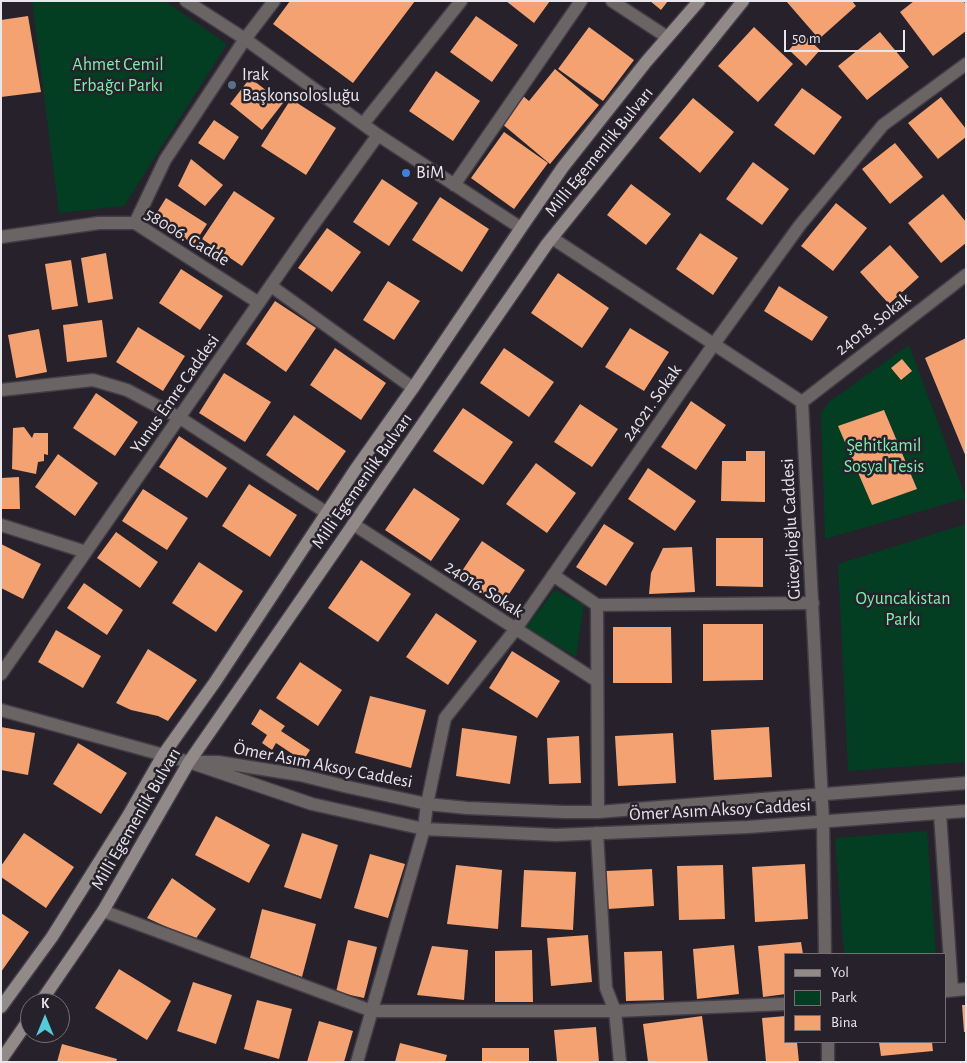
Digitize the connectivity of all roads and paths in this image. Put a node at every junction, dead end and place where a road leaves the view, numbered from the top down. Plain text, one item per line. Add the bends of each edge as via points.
1 (186, 1) edge
2 (274, 1) edge
3 (461, 1) edge
4 (581, 1) edge
5 (612, 1) edge
6 (699, 1) edge
7 (743, 1) edge
8 (667, 37) junction
9 (245, 39) junction
10 (966, 64) edge
11 (363, 124) junction
12 (378, 135) junction
13 (454, 185) junction
14 (135, 223) junction
15 (521, 228) junction
16 (1, 237) edge
17 (552, 238) junction
18 (966, 275) edge
19 (271, 286) junction
20 (259, 303) junction
21 (714, 344) junction
22 (413, 388) junction
23 (1, 390) edge
24 (802, 402) junction
25 (180, 418) junction
26 (327, 513) junction
27 (353, 524) junction
28 (1, 525) edge
29 (86, 552) junction
30 (553, 575) junction
31 (813, 603) junction
32 (597, 604) junction
33 (515, 630) junction
34 (1, 674) edge
35 (597, 681) junction
36 (1, 710) edge
37 (164, 755) junction
38 (189, 762) junction
39 (966, 783) edge
40 (820, 795) junction
41 (427, 804) junction
42 (966, 811) edge
43 (598, 812) junction
44 (940, 814) junction
45 (822, 822) junction
46 (424, 829) junction
47 (597, 833) junction
48 (103, 911) junction
49 (825, 953) edge
50 (966, 989) edge
51 (949, 990) edge
52 (47, 993) edge
53 (784, 1004) edge
54 (1, 1007) edge
55 (372, 1011) junction
56 (614, 1011) junction
57 (20, 1032) edge
58 (828, 1043) edge
59 (1, 1060) edge
60 (357, 1062) edge
61 (620, 1062) edge
62 (828, 1062) edge

1 - 9 street
2 - 9 street
3 - 11 street
4 - 13 street
5 - 8 street
6 - 8 main road, Milli Egemenlik Bulvarı
7 - 17 main road, Milli Egemenlik Bulvarı
8 - 15 main road, Milli Egemenlik Bulvarı via 563,167
9 - 11 street
9 - 14 street via 165,160
10 - 21 street, 24021. Sokak via 883,124 800,225
11 - 12 street
12 - 13 street
12 - 19 street, Yunus Emre Caddesi
13 - 15 street
14 - 16 street, 58006. Cadde via 99,223
14 - 20 street, 58006. Cadde
15 - 22 main road, Milli Egemenlik Bulvarı
17 - 21 street
17 - 27 main road, Milli Egemenlik Bulvarı
18 - 24 street, 24018. Sokak
19 - 20 street, Yunus Emre Caddesi
19 - 22 street
20 - 25 street, Yunus Emre Caddesi
21 - 24 street
21 - 30 street, 24021. Sokak
22 - 26 main road, Milli Egemenlik Bulvarı
23 - 25 street via 93,380 127,390
24 - 31 street, Güceylioğlu Caddesi
25 - 26 street
25 - 29 street, Yunus Emre Caddesi
26 - 37 main road, Milli Egemenlik Bulvarı
27 - 33 street, 24016. Sokak
27 - 38 main road, Milli Egemenlik Bulvarı
28 - 29 street
29 - 34 street, Yunus Emre Caddesi
30 - 32 street
30 - 33 street, 24021. Sokak
31 - 32 street
31 - 40 street, Güceylioğlu Caddesi
32 - 35 street
33 - 35 street, 24016. Sokak
33 - 41 street, 24021. Sokak via 445,718
35 - 43 street
36 - 37 street
37 - 38 street
37 - 54 main road, Milli Egemenlik Bulvarı via 52,937
38 - 41 street, Ömer Asım Aksoy Caddesi via 218,762 300,775
38 - 46 street, Ömer Asım Aksoy Caddesi via 312,804
38 - 48 main road, Milli Egemenlik Bulvarı
39 - 40 street, Ömer Asım Aksoy Caddesi
40 - 43 street, Ömer Asım Aksoy Caddesi
40 - 45 street, Güceylioğlu Caddesi
41 - 43 street, Ömer Asım Aksoy Caddesi
41 - 46 street, 24021. Sokak
42 - 44 street, Ömer Asım Aksoy Caddesi
44 - 45 street, Ömer Asım Aksoy Caddesi
44 - 51 street
45 - 47 street, Ömer Asım Aksoy Caddesi
45 - 49 street, Güceylioğlu Caddesi
46 - 47 street, Ömer Asım Aksoy Caddesi via 556,835
46 - 55 street, 24021. Sokak
47 - 56 street via 606,988
48 - 52 main road, Milli Egemenlik Bulvarı
48 - 55 street
50 - 51 street
53 - 56 street
55 - 56 street
55 - 60 street, 24021. Sokak
56 - 61 street
57 - 59 main road
58 - 62 street

